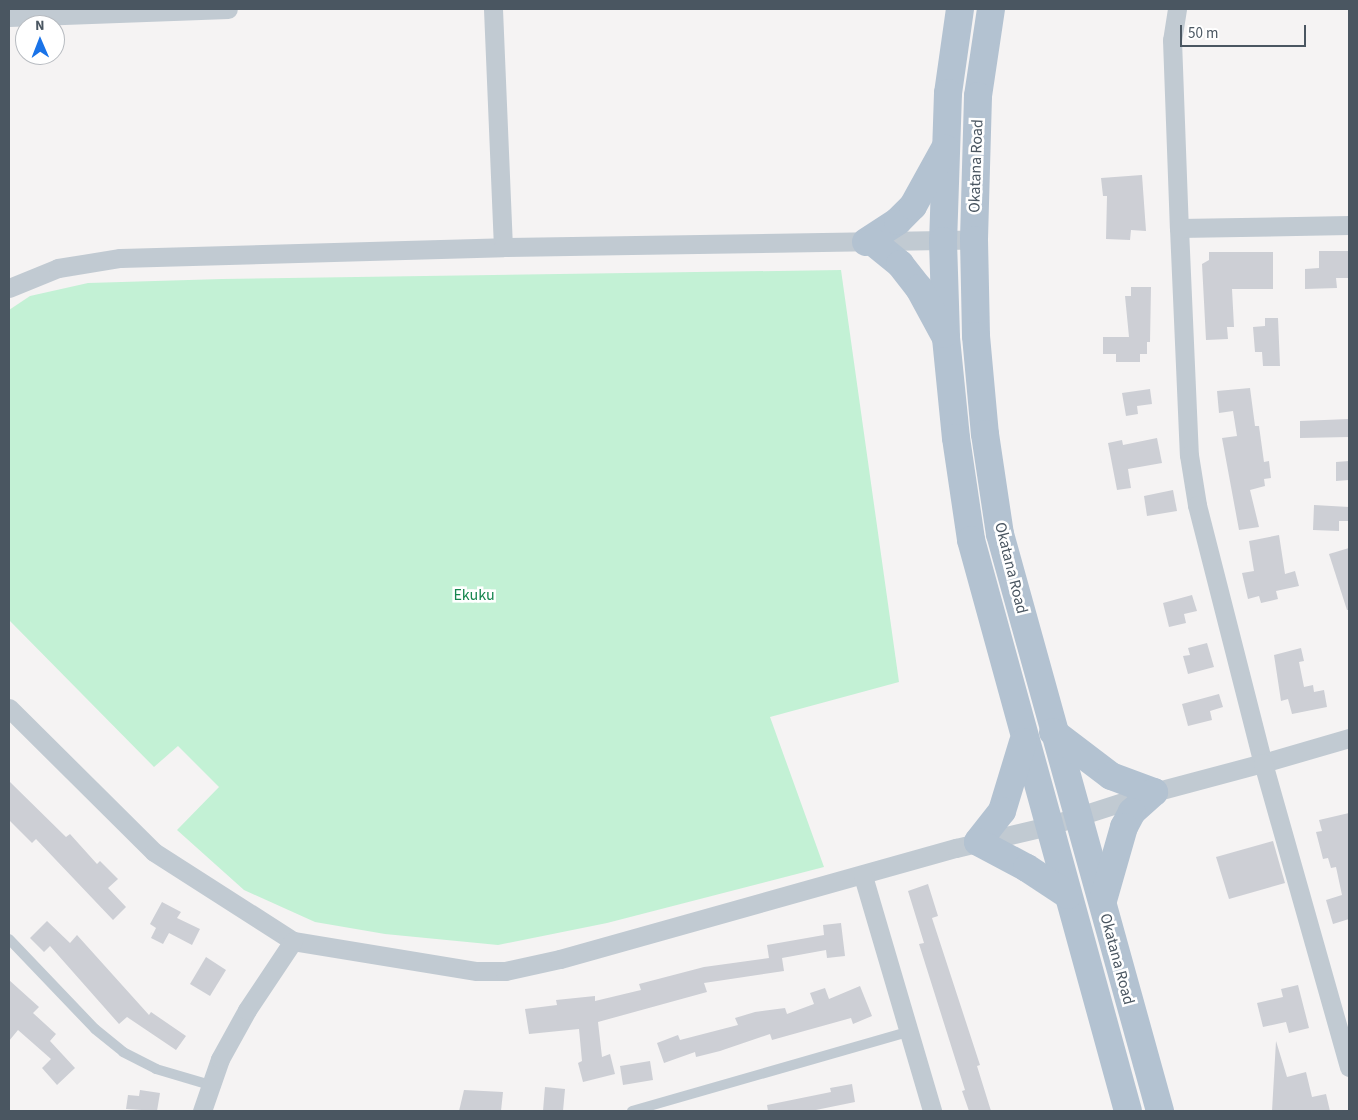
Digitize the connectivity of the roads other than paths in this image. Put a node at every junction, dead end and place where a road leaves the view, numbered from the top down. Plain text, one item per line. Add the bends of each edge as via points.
1 (228, 9) edge
2 (493, 9) edge
3 (960, 9) edge
4 (991, 9) edge
5 (1177, 9) edge
6 (9, 17) edge
7 (946, 147) junction
8 (1349, 225) edge
9 (1179, 228) junction
10 (974, 240) junction
11 (943, 241) junction
12 (869, 242) junction
13 (503, 247) junction
14 (9, 288) edge
15 (946, 338) junction
16 (9, 708) edge
17 (1053, 732) junction
18 (1349, 738) edge
19 (1024, 740) junction
20 (1262, 763) junction
21 (1154, 792) junction
22 (1078, 817) junction
23 (1048, 826) junction
24 (978, 842) junction
25 (863, 876) junction
26 (1068, 895) junction
27 (1102, 904) junction
28 (9, 939) edge
29 (293, 941) junction
30 (908, 1032) junction
31 (1349, 1067) edge
32 (210, 1084) junction
33 (202, 1111) edge
34 (632, 1111) edge
35 (932, 1111) edge
36 (1128, 1111) edge
37 (1160, 1111) edge

1 - 6 street
2 - 13 street
3 - 7 main road, Okatana Road via 948,94
4 - 10 main road, Okatana Road via 978,96
5 - 9 street via 1172,40
7 - 11 main road, Okatana Road
7 - 12 main road via 913,206
8 - 9 street
9 - 20 street via 1189,454 1201,521
10 - 11 street
10 - 17 main road, Okatana Road via 977,345 985,434 1000,534
11 - 12 street
11 - 15 main road, Okatana Road
12 - 13 street
12 - 15 main road via 900,264 919,288
13 - 14 street via 120,258 58,268
15 - 19 main road, Okatana Road via 971,540
16 - 29 street via 154,852
17 - 21 main road via 1111,776
17 - 22 main road, Okatana Road
18 - 20 street
19 - 23 main road, Okatana Road
19 - 24 main road via 1002,811
20 - 21 street
20 - 31 street
21 - 22 street
21 - 27 main road via 1132,812 1124,826
22 - 23 street
22 - 27 main road, Okatana Road
23 - 24 street
23 - 26 main road, Okatana Road
24 - 25 street
24 - 26 main road
25 - 29 street via 560,959 505,971 454,970
25 - 30 street
26 - 36 main road, Okatana Road
27 - 37 main road, Okatana Road
28 - 32 lane via 95,1029 123,1052 156,1069
29 - 32 street via 247,1010
30 - 34 lane
30 - 35 street
32 - 33 street

